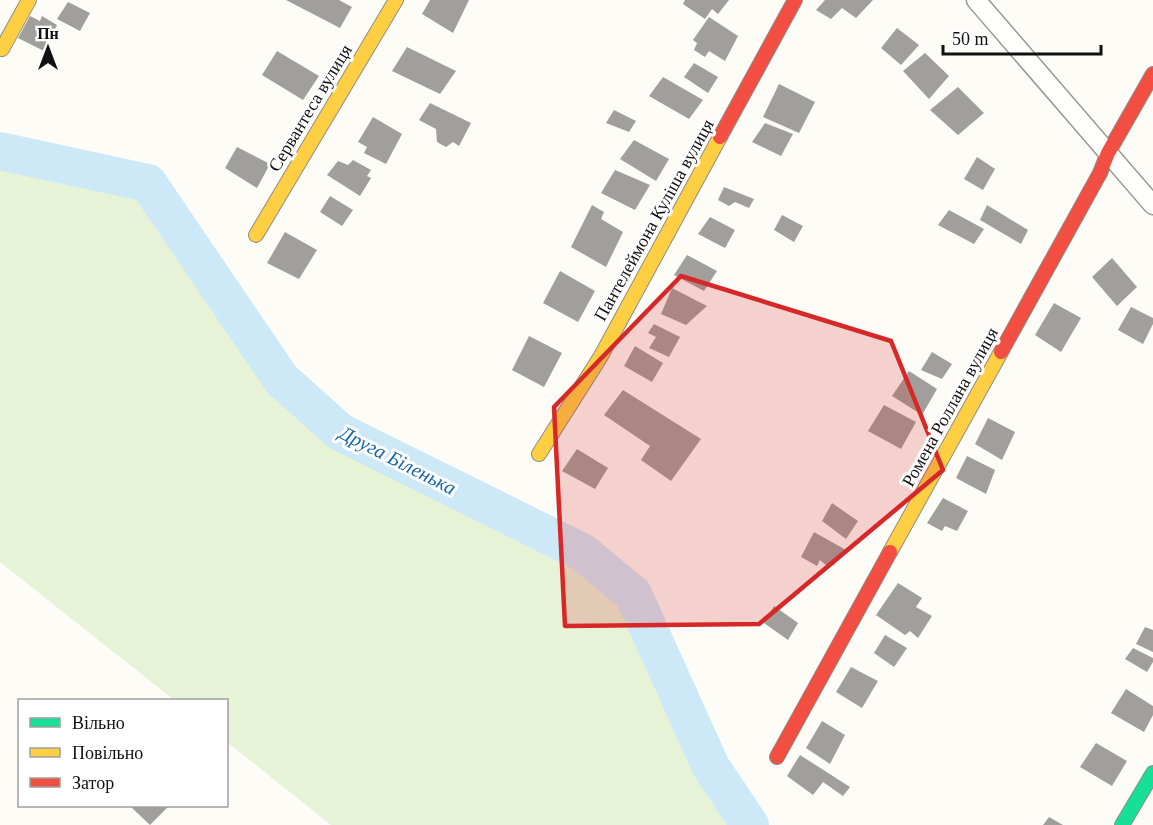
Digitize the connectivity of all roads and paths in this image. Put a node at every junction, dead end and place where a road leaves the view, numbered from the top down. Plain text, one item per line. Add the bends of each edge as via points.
1 (29, 0) edge
2 (396, 0) edge
3 (795, 0) edge
4 (976, 0) edge
5 (2, 49) dead end
6 (1153, 74) edge
7 (1108, 153) junction
8 (1153, 205) edge
9 (256, 235) dead end
10 (539, 454) dead end
11 (777, 757) dead end
12 (1153, 773) edge
13 (1122, 825) edge

1 - 5 street
2 - 9 street, Сервантеса вулиця
3 - 10 street, Пантелеймона Куліша вулиця via 601,356
4 - 7 street
6 - 7 street, Ромена Роллана вулиця
7 - 8 street
7 - 11 street, Ромена Роллана вулиця
12 - 13 street

